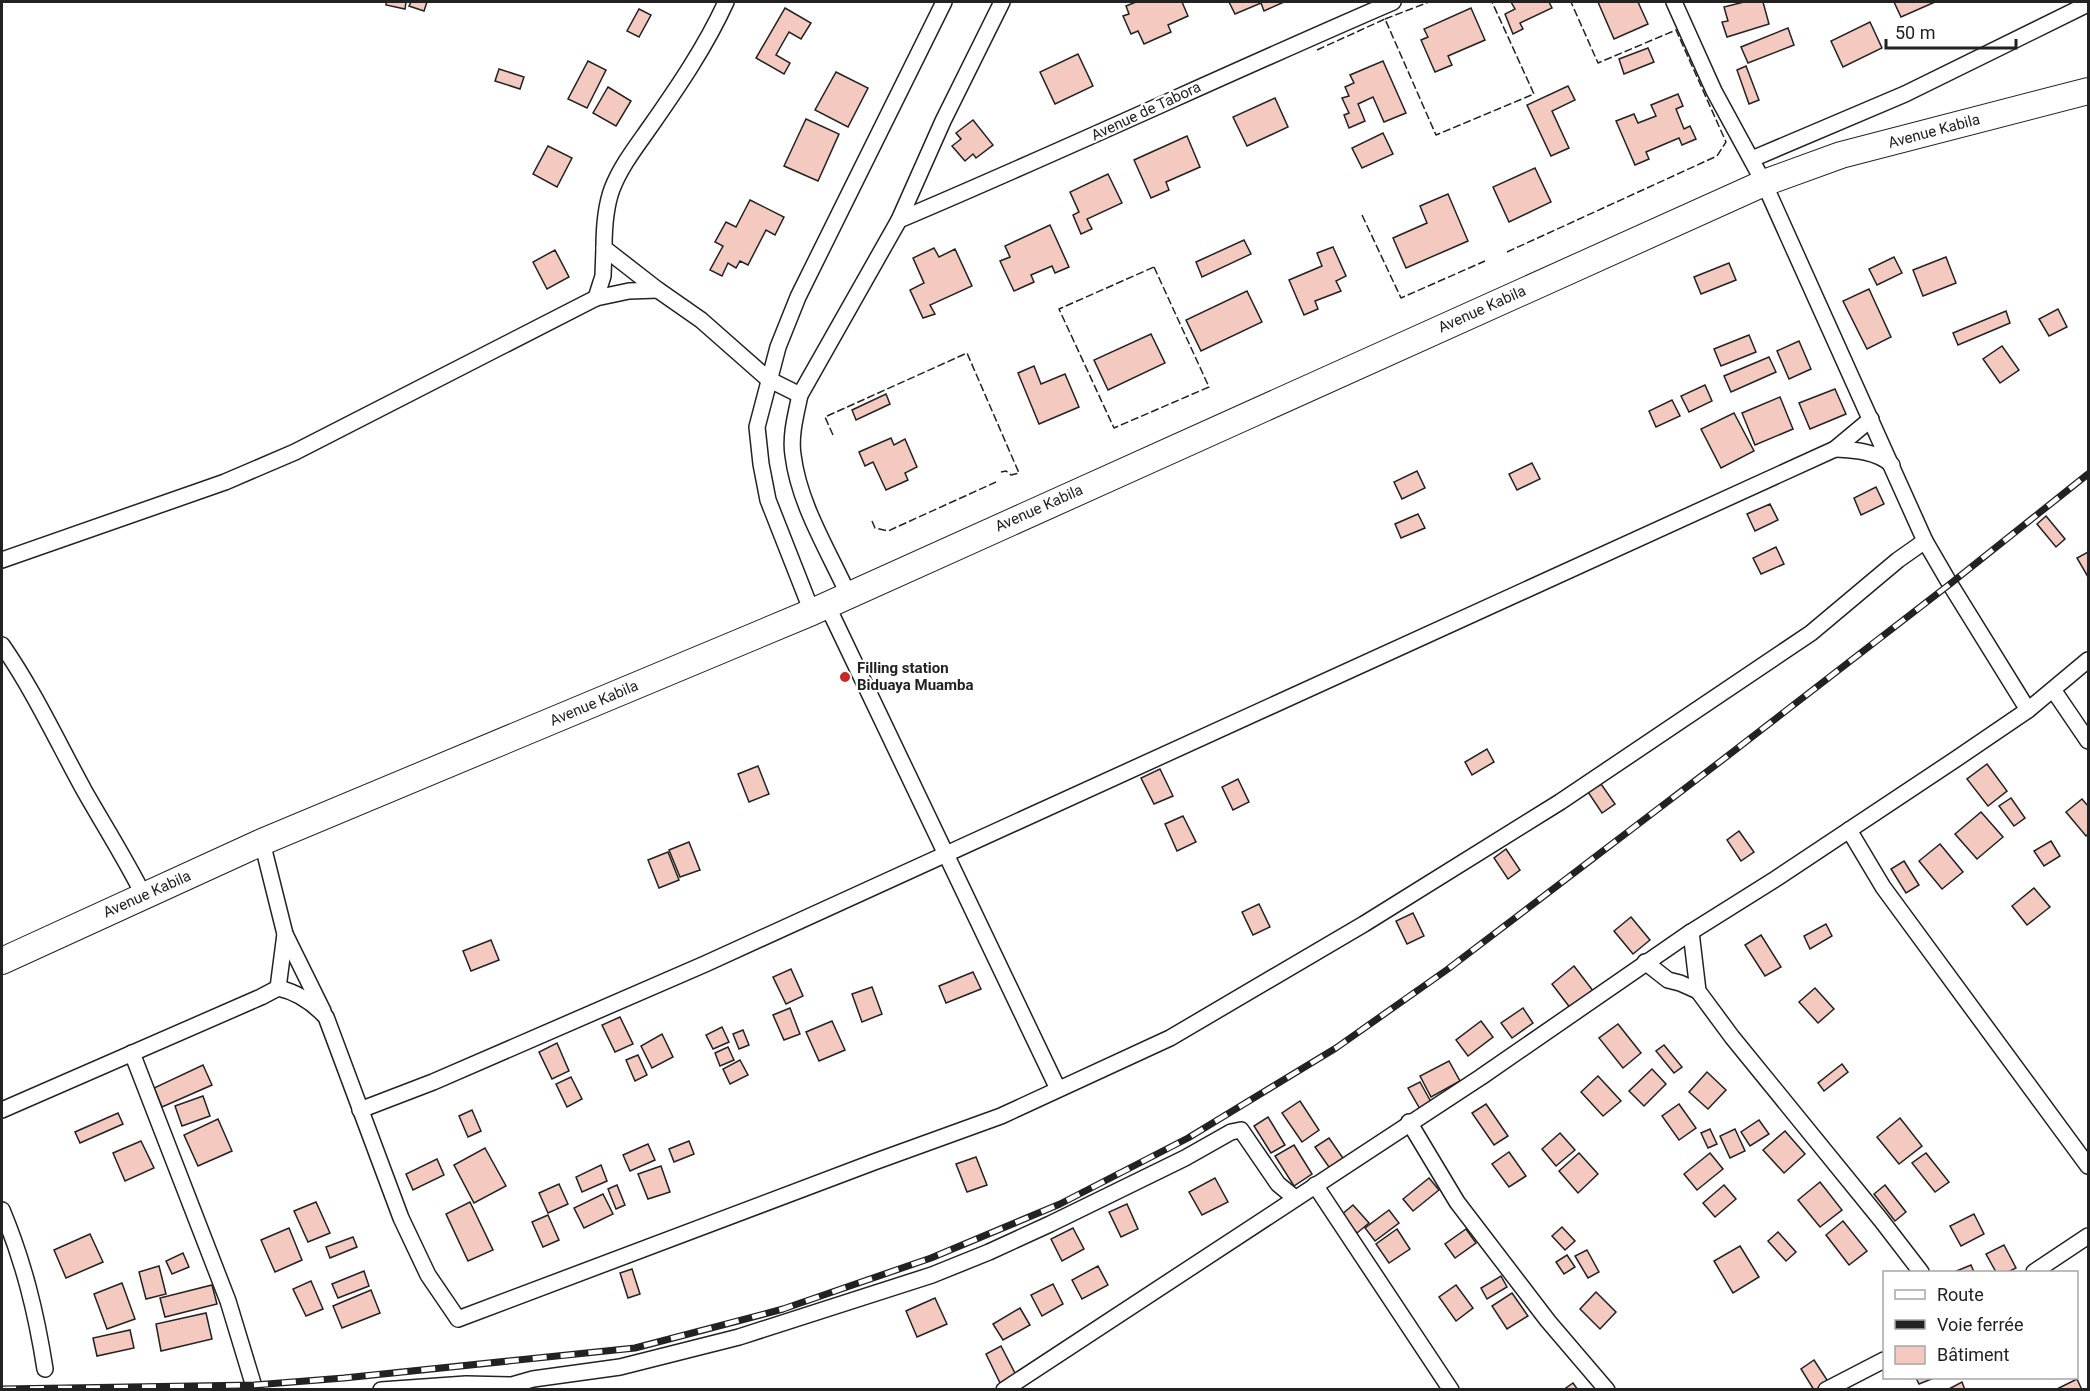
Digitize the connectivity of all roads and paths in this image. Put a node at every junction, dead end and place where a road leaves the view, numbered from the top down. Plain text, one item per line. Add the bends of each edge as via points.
1 (726, 2) edge
2 (944, 2) edge
3 (1002, 2) edge
4 (1393, 2) edge
5 (1674, 2) edge
6 (2088, 4) edge
7 (2088, 91) edge
8 (1752, 159) junction
9 (1764, 183) junction
10 (899, 220) junction
11 (604, 248) junction
12 (658, 290) junction
13 (596, 298) junction
14 (768, 379) junction
15 (800, 395) junction
16 (1871, 419) junction
17 (1835, 449) junction
18 (1892, 465) junction
19 (1925, 541) junction
20 (2, 560) edge
21 (829, 604) junction
22 (2, 645) edge
23 (2088, 660) edge
24 (2054, 691) junction
25 (2028, 710) junction
26 (2088, 741) edge
27 (1849, 830) junction
28 (262, 842) junction
29 (947, 854) junction
30 (144, 896) junction
31 (1690, 932) junction
32 (285, 934) junction
33 (2, 959) edge
34 (1646, 962) junction
35 (278, 988) junction
36 (1698, 991) junction
37 (326, 1017) junction
38 (132, 1053) junction
39 (1058, 1089) junction
40 (2, 1110) edge
41 (360, 1110) junction
42 (1409, 1122) junction
43 (2088, 1166) edge
44 (1315, 1185) junction
45 (1295, 1198) junction
46 (2, 1210) edge
47 (2088, 1236) edge
48 (1920, 1271) edge
49 (2036, 1271) edge
50 (1883, 1360) edge
51 (45, 1370) dead end
52 (536, 1384) edge
53 (506, 1387) edge
54 (255, 1389) edge
55 (381, 1389) edge
56 (1004, 1389) edge
57 (1451, 1389) edge
58 (1607, 1389) edge
59 (1826, 1389) edge

1 - 11 street via 682,80 622,166 611,191
2 - 14 street via 798,297
3 - 10 street
4 - 10 street, Avenue de Tabora
5 - 8 street via 1714,91
6 - 8 street via 1905,94
7 - 9 highway, Avenue Kabila via 1841,155
8 - 9 street
9 - 16 street
9 - 21 highway, Avenue Kabila
10 - 15 street
11 - 12 street
11 - 13 street via 603,276
12 - 13 street via 611,293
12 - 14 street via 736,349
13 - 20 street via 295,452 225,482
14 - 15 street
14 - 21 street via 757,427 768,500 774,517
15 - 21 street via 792,454
16 - 17 street
16 - 18 street
17 - 18 street via 1885,458
17 - 29 street
18 - 19 street
19 - 25 street
19 - 39 street via 1811,633 1496,843 1170,1038
21 - 28 highway, Avenue Kabila
21 - 29 street
22 - 30 street
23 - 24 street
24 - 25 street
24 - 26 street
25 - 27 street
27 - 31 street
27 - 43 street via 1883,887
28 - 30 highway, Avenue Kabila
28 - 32 street
29 - 39 street
29 - 41 street via 684,974
30 - 33 highway, Avenue Kabila
31 - 34 street
31 - 36 street
32 - 35 street
32 - 37 street
34 - 36 street via 1668,980
34 - 42 street
35 - 37 street via 300,995
35 - 38 street
36 - 48 street
37 - 41 street
38 - 40 street
38 - 54 street via 228,1301
39 - 41 street via 962,1131 458,1319 428,1275 401,1218
42 - 44 street
42 - 58 street via 1457,1202 1548,1321
44 - 45 street
44 - 57 street
45 - 52 street via 1278,1184 1242,1130 1237,1130 1050,1224 932,1275 739,1337
45 - 56 street
46 - 51 street via 28,1282
47 - 49 street
50 - 59 street
52 - 53 street
53 - 55 street via 466,1384

